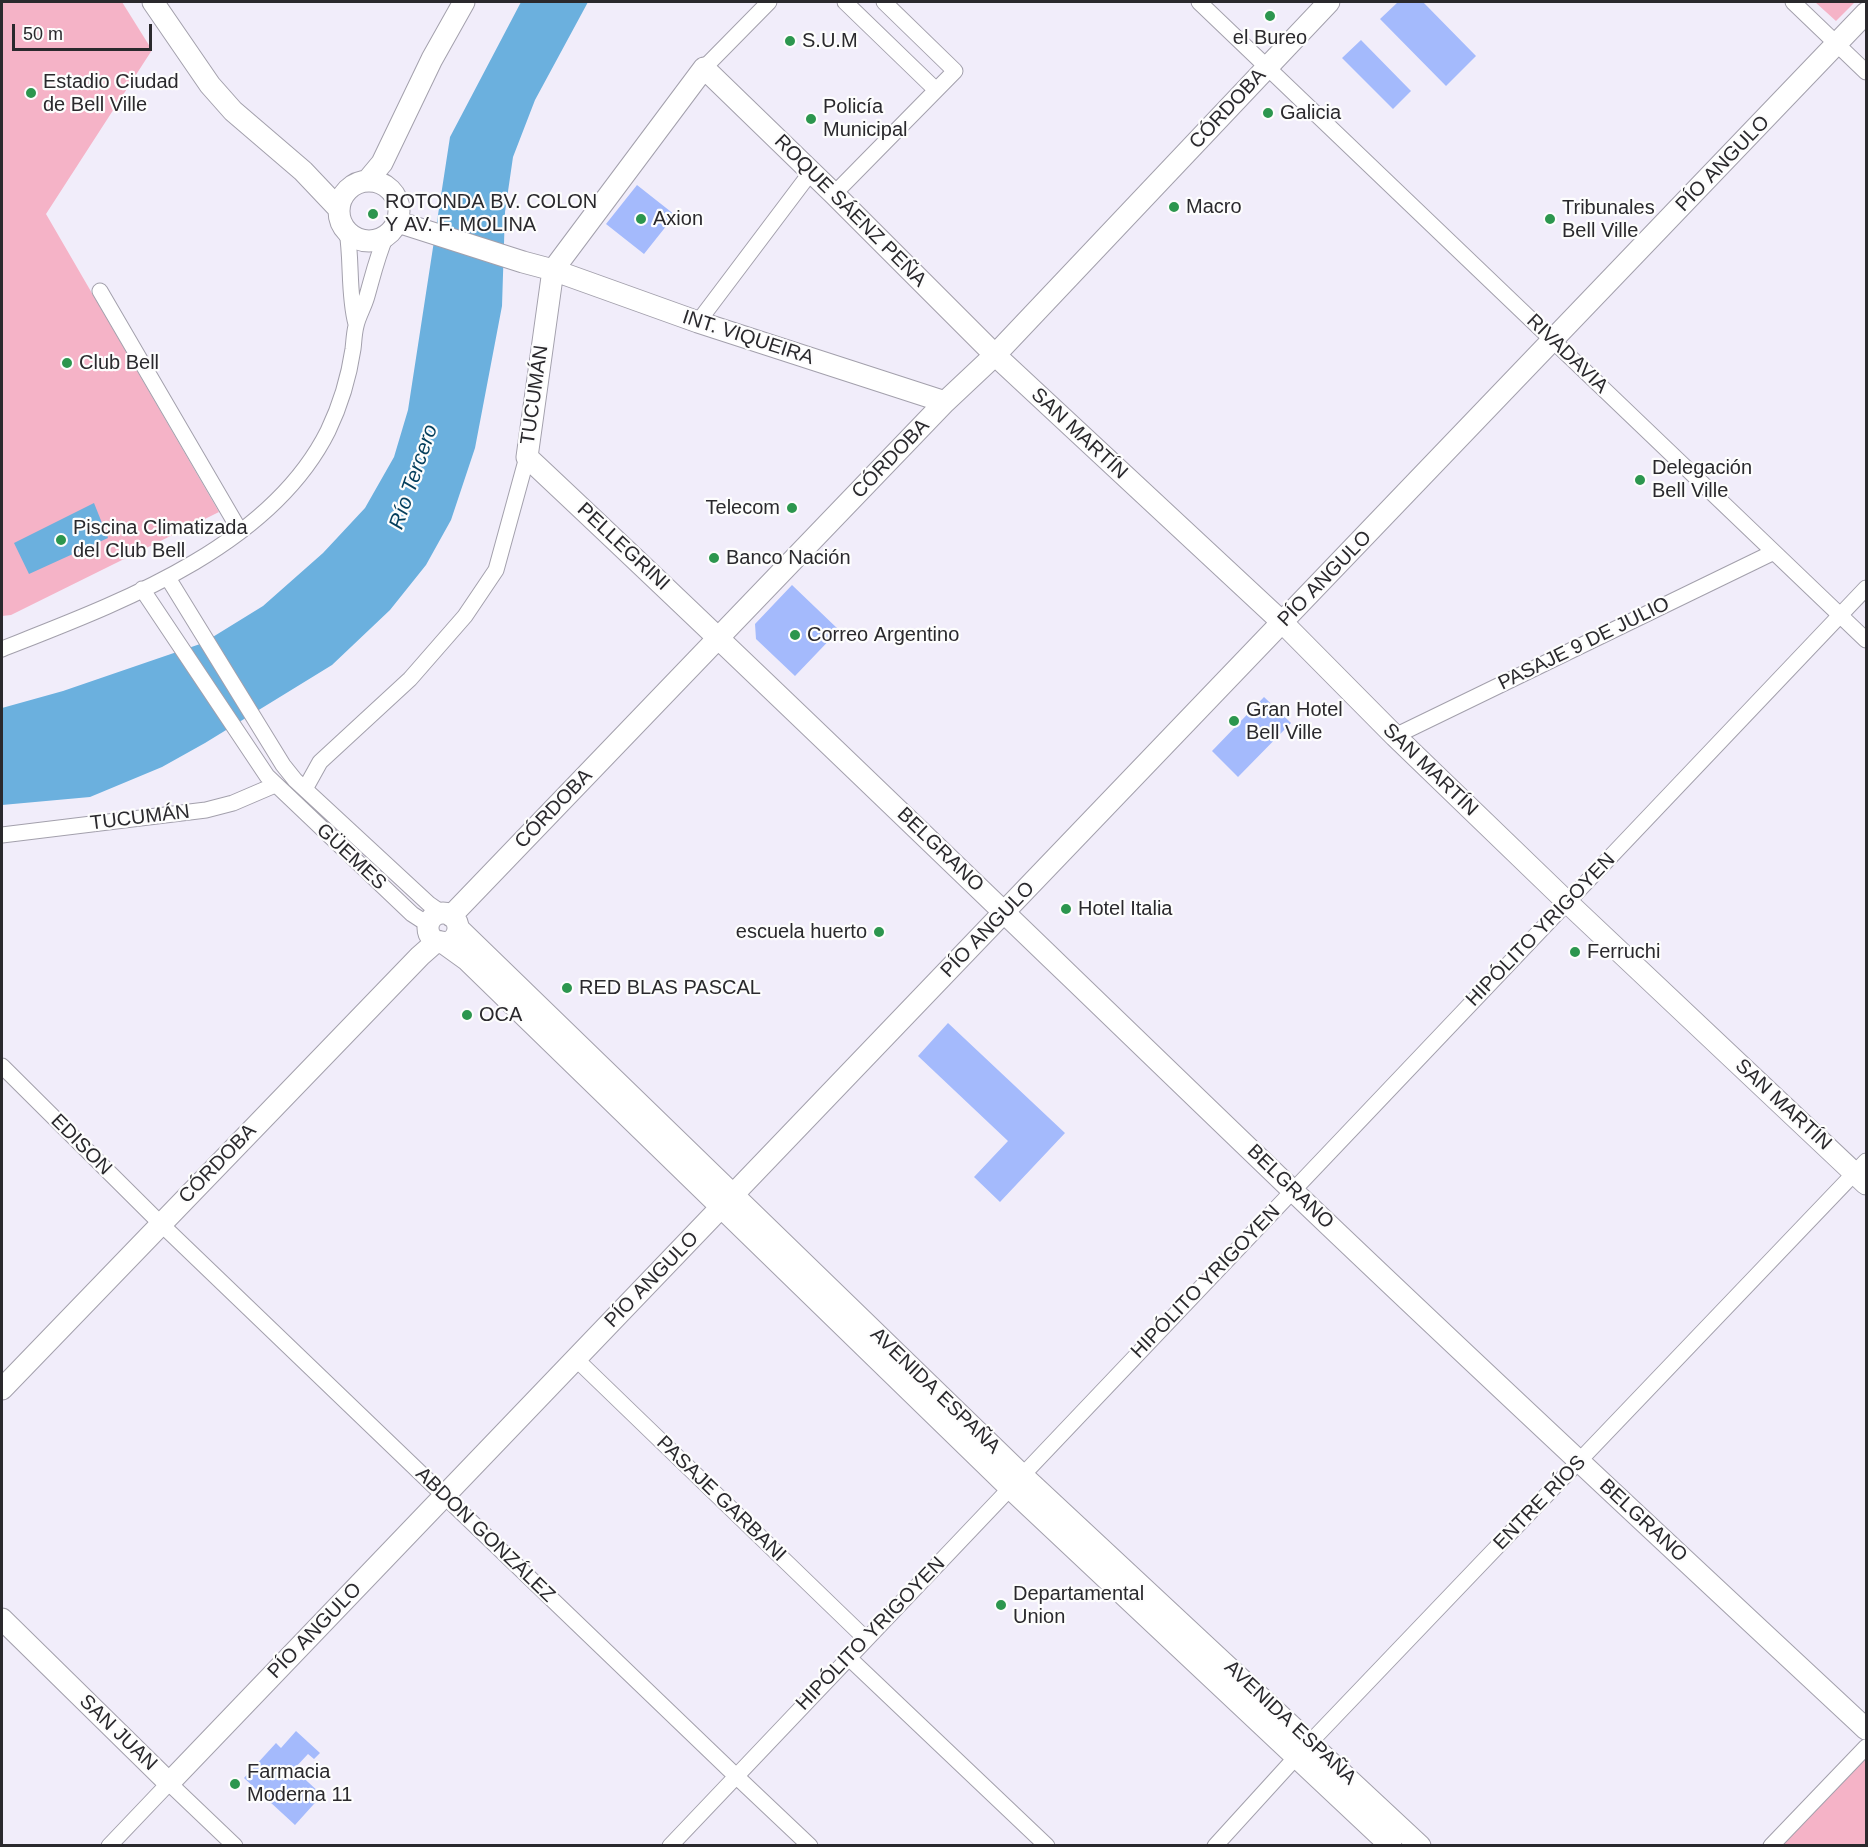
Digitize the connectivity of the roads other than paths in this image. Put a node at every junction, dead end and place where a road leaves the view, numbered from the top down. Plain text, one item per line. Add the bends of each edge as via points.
1 (153, 2) edge
2 (464, 2) edge
3 (769, 2) edge
4 (845, 2) edge
5 (884, 2) edge
6 (1199, 2) edge
7 (1329, 2) edge
8 (1793, 2) edge
9 (1866, 14) edge
10 (1838, 44) junction
11 (1267, 67) junction
12 (704, 68) junction
13 (1866, 72) edge
14 (936, 90) junction
15 (303, 171) junction
16 (811, 171) junction
17 (369, 183) junction
18 (834, 194) junction
19 (339, 209) junction
20 (400, 229) junction
21 (347, 231) junction
22 (553, 270) junction
23 (100, 291) dead end
24 (698, 322) junction
25 (356, 324) junction
26 (1553, 341) junction
27 (995, 355) junction
28 (945, 402) junction
29 (527, 457) junction
30 (240, 531) junction
31 (1774, 552) junction
32 (168, 578) junction
33 (1866, 588) edge
34 (142, 589) junction
35 (1840, 615) junction
36 (1283, 623) junction
37 (720, 638) junction
38 (1866, 640) edge
39 (2, 649) edge
40 (1395, 736) junction
41 (300, 784) junction
42 (275, 785) junction
43 (2, 835) edge
44 (1567, 902) junction
45 (1005, 912) junction
46 (441, 928) junction
47 (2, 1066) edge
48 (1863, 1173) edge
49 (1293, 1190) junction
50 (727, 1202) junction
51 (155, 1218) junction
52 (576, 1359) junction
53 (2, 1369) edge
54 (2, 1389) edge
55 (1579, 1462) junction
56 (1016, 1481) junction
57 (445, 1496) junction
58 (2, 1619) edge
59 (866, 1639) junction
60 (848, 1658) junction
61 (1866, 1729) edge
62 (1866, 1747) edge
63 (1305, 1750) junction
64 (736, 1776) junction
65 (169, 1783) junction
66 (109, 1845) edge
67 (235, 1845) edge
68 (670, 1845) edge
69 (810, 1845) edge
70 (1047, 1845) edge
71 (1215, 1845) edge
72 (1391, 1845) edge
73 (1420, 1845) edge
74 (1772, 1845) edge

1 - 15 street via 210,85
2 - 17 street
3 - 12 street, TUCUMÁN
4 - 14 street
5 - 14 street via 955,71
6 - 11 street, RIVADAVIA
7 - 11 street, CÓRDOBA
8 - 10 street
9 - 10 street, PÍO ANGULO
10 - 13 street
10 - 26 street, PÍO ANGULO
11 - 26 street, RIVADAVIA
11 - 27 street, CÓRDOBA
12 - 16 street, ROQUE SÁENZ PEÑA
12 - 22 street, TUCUMÁN
14 - 18 street
15 - 17 street
15 - 19 street
16 - 18 street, ROQUE SÁENZ PEÑA
16 - 24 street
17 - 19 street via 346,192
17 - 20 street via 397,198
18 - 27 street, ROQUE SÁENZ PEÑA
19 - 21 street
20 - 21 street via 369,241 357,239
20 - 22 street, INT. VIQUEIRA
20 - 25 street via 376,260
21 - 25 street
22 - 24 street, INT. VIQUEIRA
22 - 29 street, TUCUMÁN
23 - 30 street
24 - 28 street, INT. VIQUEIRA
25 - 30 street via 344,387 328,431 301,473 275,502
26 - 31 street, RIVADAVIA
26 - 36 street, PÍO ANGULO
27 - 28 street, CÓRDOBA
27 - 36 street, SAN MARTÍN
28 - 37 street, CÓRDOBA
29 - 37 street, PELLEGRINI
29 - 41 street, TUCUMÁN via 496,570 465,616 410,679
30 - 32 street
31 - 35 street, RIVADAVIA
31 - 40 street, PASAJE 9 DE JULIO
32 - 34 street
32 - 41 street, GÜEMES via 283,765
33 - 35 street, HIPÓLITO YRIGOYEN
34 - 39 street
34 - 42 street, GÜEMES
35 - 38 street, RIVADAVIA
35 - 44 street, HIPÓLITO YRIGOYEN
36 - 40 street, SAN MARTÍN
36 - 45 street, PÍO ANGULO
37 - 45 street, BELGRANO
37 - 46 street, CÓRDOBA
40 - 44 street, SAN MARTÍN
41 - 46 street, GÜEMES via 429,904
42 - 43 street, TUCUMÁN via 206,810
42 - 46 street, GÜEMES via 412,914
44 - 48 street, SAN MARTÍN
44 - 49 street, HIPÓLITO YRIGOYEN
45 - 49 street, BELGRANO
45 - 50 street, PÍO ANGULO
46 - 50 street, AVENIDA ESPAÑA
46 - 51 street, CÓRDOBA via 420,956
47 - 51 street, EDISON
48 - 55 street, ENTRE RÍOS
49 - 55 street, BELGRANO
49 - 56 street, HIPÓLITO YRIGOYEN
50 - 52 street, PÍO ANGULO
50 - 56 street, AVENIDA ESPAÑA
51 - 53 street, CÓRDOBA
51 - 54 street, CÓRDOBA
51 - 57 street, ABDON GONZÁLEZ
52 - 57 street, PÍO ANGULO
52 - 59 street, PASAJE GARBANI
55 - 61 street, BELGRANO
55 - 63 street, ENTRE RÍOS
56 - 59 street, HIPÓLITO YRIGOYEN
56 - 63 street, AVENIDA ESPAÑA
57 - 64 street, ABDON GONZÁLEZ
57 - 65 street, PÍO ANGULO
58 - 65 street, SAN JUAN
59 - 60 street, HIPÓLITO YRIGOYEN
60 - 64 street, HIPÓLITO YRIGOYEN
60 - 70 street
62 - 74 street
63 - 71 street, ENTRE RÍOS
63 - 72 street, AVENIDA ESPAÑA
63 - 73 street, AVENIDA ESPAÑA
64 - 68 street, HIPÓLITO YRIGOYEN
64 - 69 street, ABDON GONZÁLEZ
65 - 66 street, PÍO ANGULO
65 - 67 street, SAN JUAN

